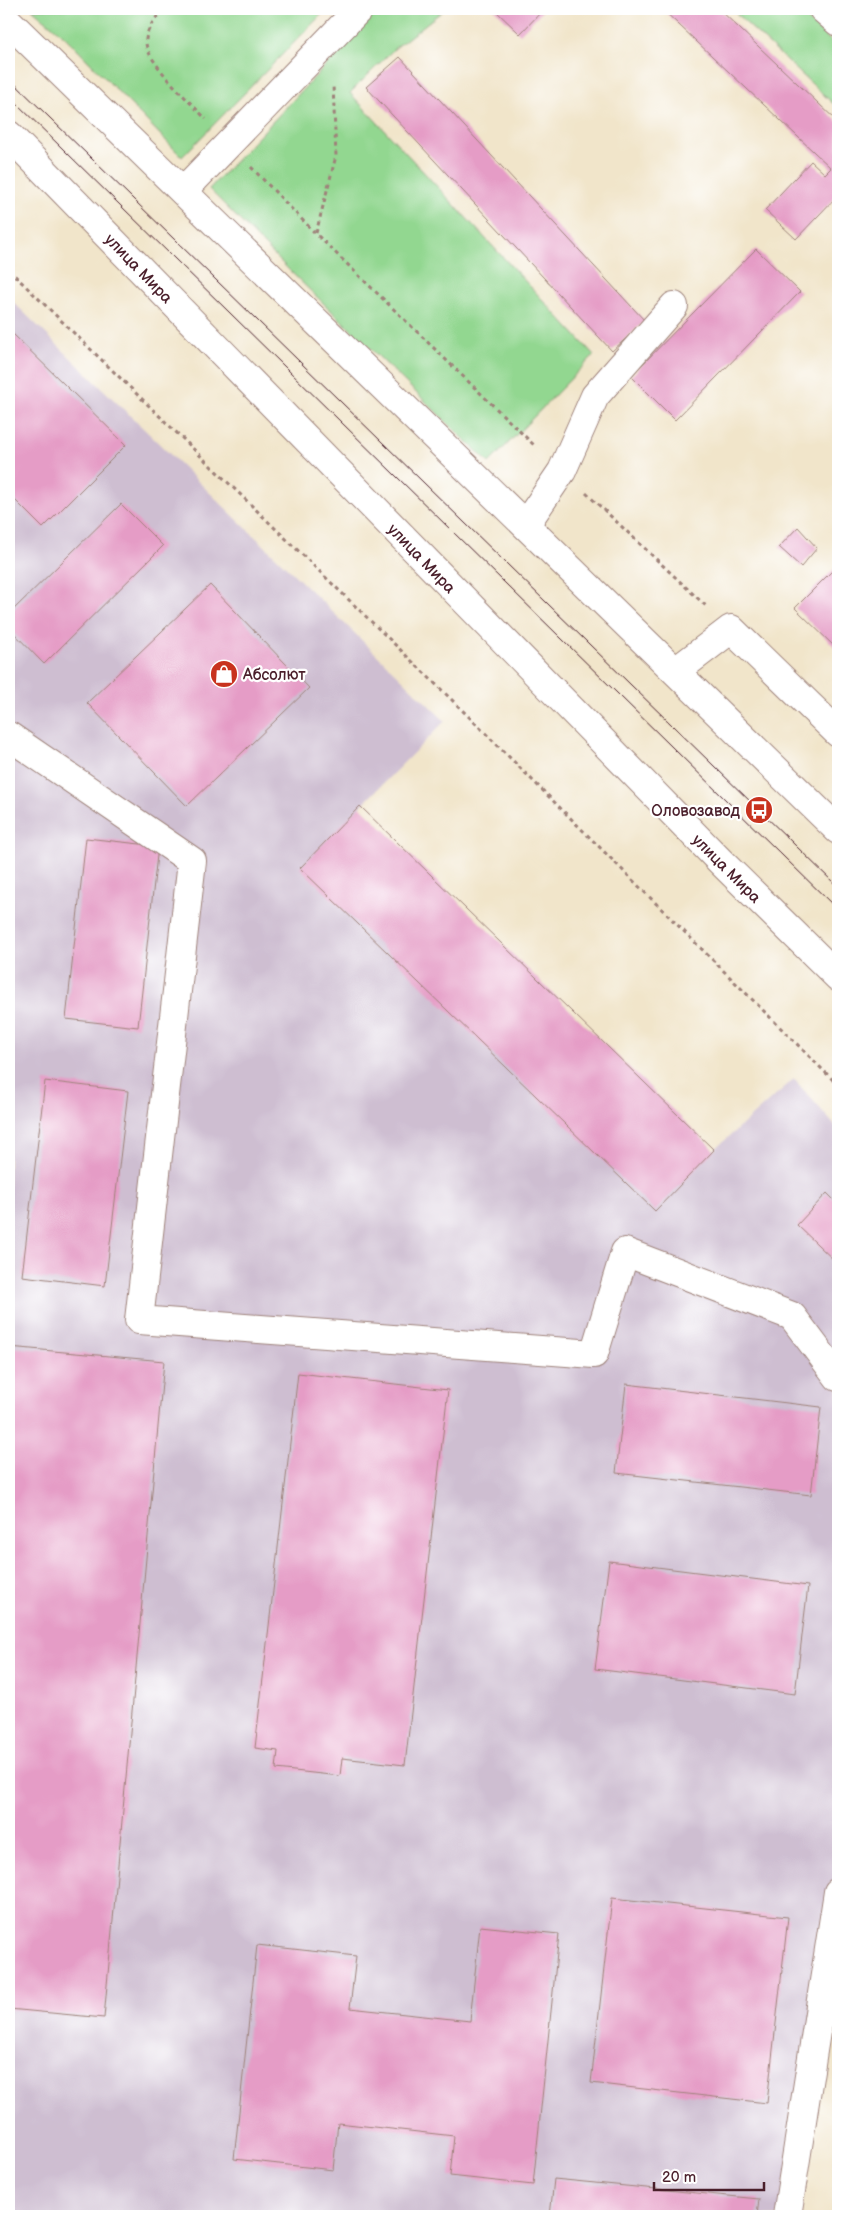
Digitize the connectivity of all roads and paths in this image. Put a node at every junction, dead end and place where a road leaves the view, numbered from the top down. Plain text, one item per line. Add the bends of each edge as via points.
1 (163, 9) edge
2 (359, 9) edge
3 (823, 9) edge
4 (9, 22) edge
5 (838, 22) edge
6 (330, 39) junction
7 (9, 135) edge
8 (229, 143) junction
9 (183, 191) junction
10 (316, 234) junction
11 (9, 270) edge
12 (674, 306) dead end
13 (562, 471) junction
14 (526, 524) junction
15 (730, 629) junction
16 (676, 670) junction
17 (838, 733) edge
18 (9, 736) edge
19 (838, 830) edge
20 (838, 977) edge
21 (838, 1085) edge
22 (838, 1377) edge
23 (838, 1892) edge
24 (787, 2216) edge

1 - 8 path via 150,26 146,43 152,61
2 - 6 main road
3 - 5 main road
4 - 9 main road
6 - 8 main road
6 - 10 path via 336,156
7 - 20 main road, улица Мира via 721,862
8 - 9 main road
8 - 10 path
9 - 14 main road
10 - 13 path
11 - 21 path via 458,706
12 - 13 main road via 595,396
13 - 14 main road
13 - 15 path
14 - 16 main road
15 - 16 main road
15 - 17 main road
16 - 19 main road
18 - 22 main road via 192,861 139,1320 594,1354 625,1252 792,1316
23 - 24 main road

